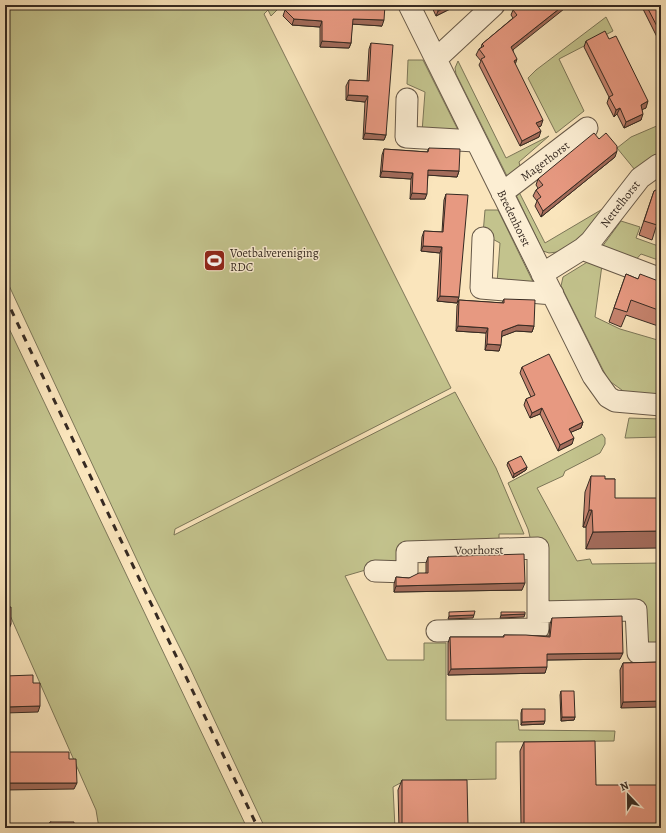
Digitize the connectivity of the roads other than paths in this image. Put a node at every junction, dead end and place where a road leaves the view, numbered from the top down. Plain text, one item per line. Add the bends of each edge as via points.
1 (409, 5) edge
2 (494, 5) edge
3 (436, 59) junction
4 (407, 99) dead end
5 (587, 128) dead end
6 (475, 141) junction
7 (661, 166) edge
8 (502, 193) junction
9 (483, 238) dead end
10 (582, 249) junction
11 (542, 274) junction
12 (661, 279) edge
13 (553, 294) junction
14 (661, 405) edge
15 (375, 571) dead end
16 (539, 612) junction
17 (437, 631) dead end
18 (661, 653) edge

1 - 3 street, Bredenhorst
2 - 3 street
3 - 6 street, Bredenhorst
4 - 6 street via 406,137
5 - 8 street, Magerhorst
6 - 8 street, Bredenhorst
7 - 10 street, Nettelhorst via 658,165 640,178 591,242
8 - 11 street, Bredenhorst
9 - 13 street via 481,288
10 - 11 street, Nettelhorst
10 - 12 street
11 - 13 street, Bredenhorst
13 - 14 street, Bredenhorst via 593,376 608,397 627,404
15 - 16 street, Voorhorst via 407,572 407,552 538,548
16 - 17 street, Voorhorst via 538,629
16 - 18 street via 636,610 638,653

